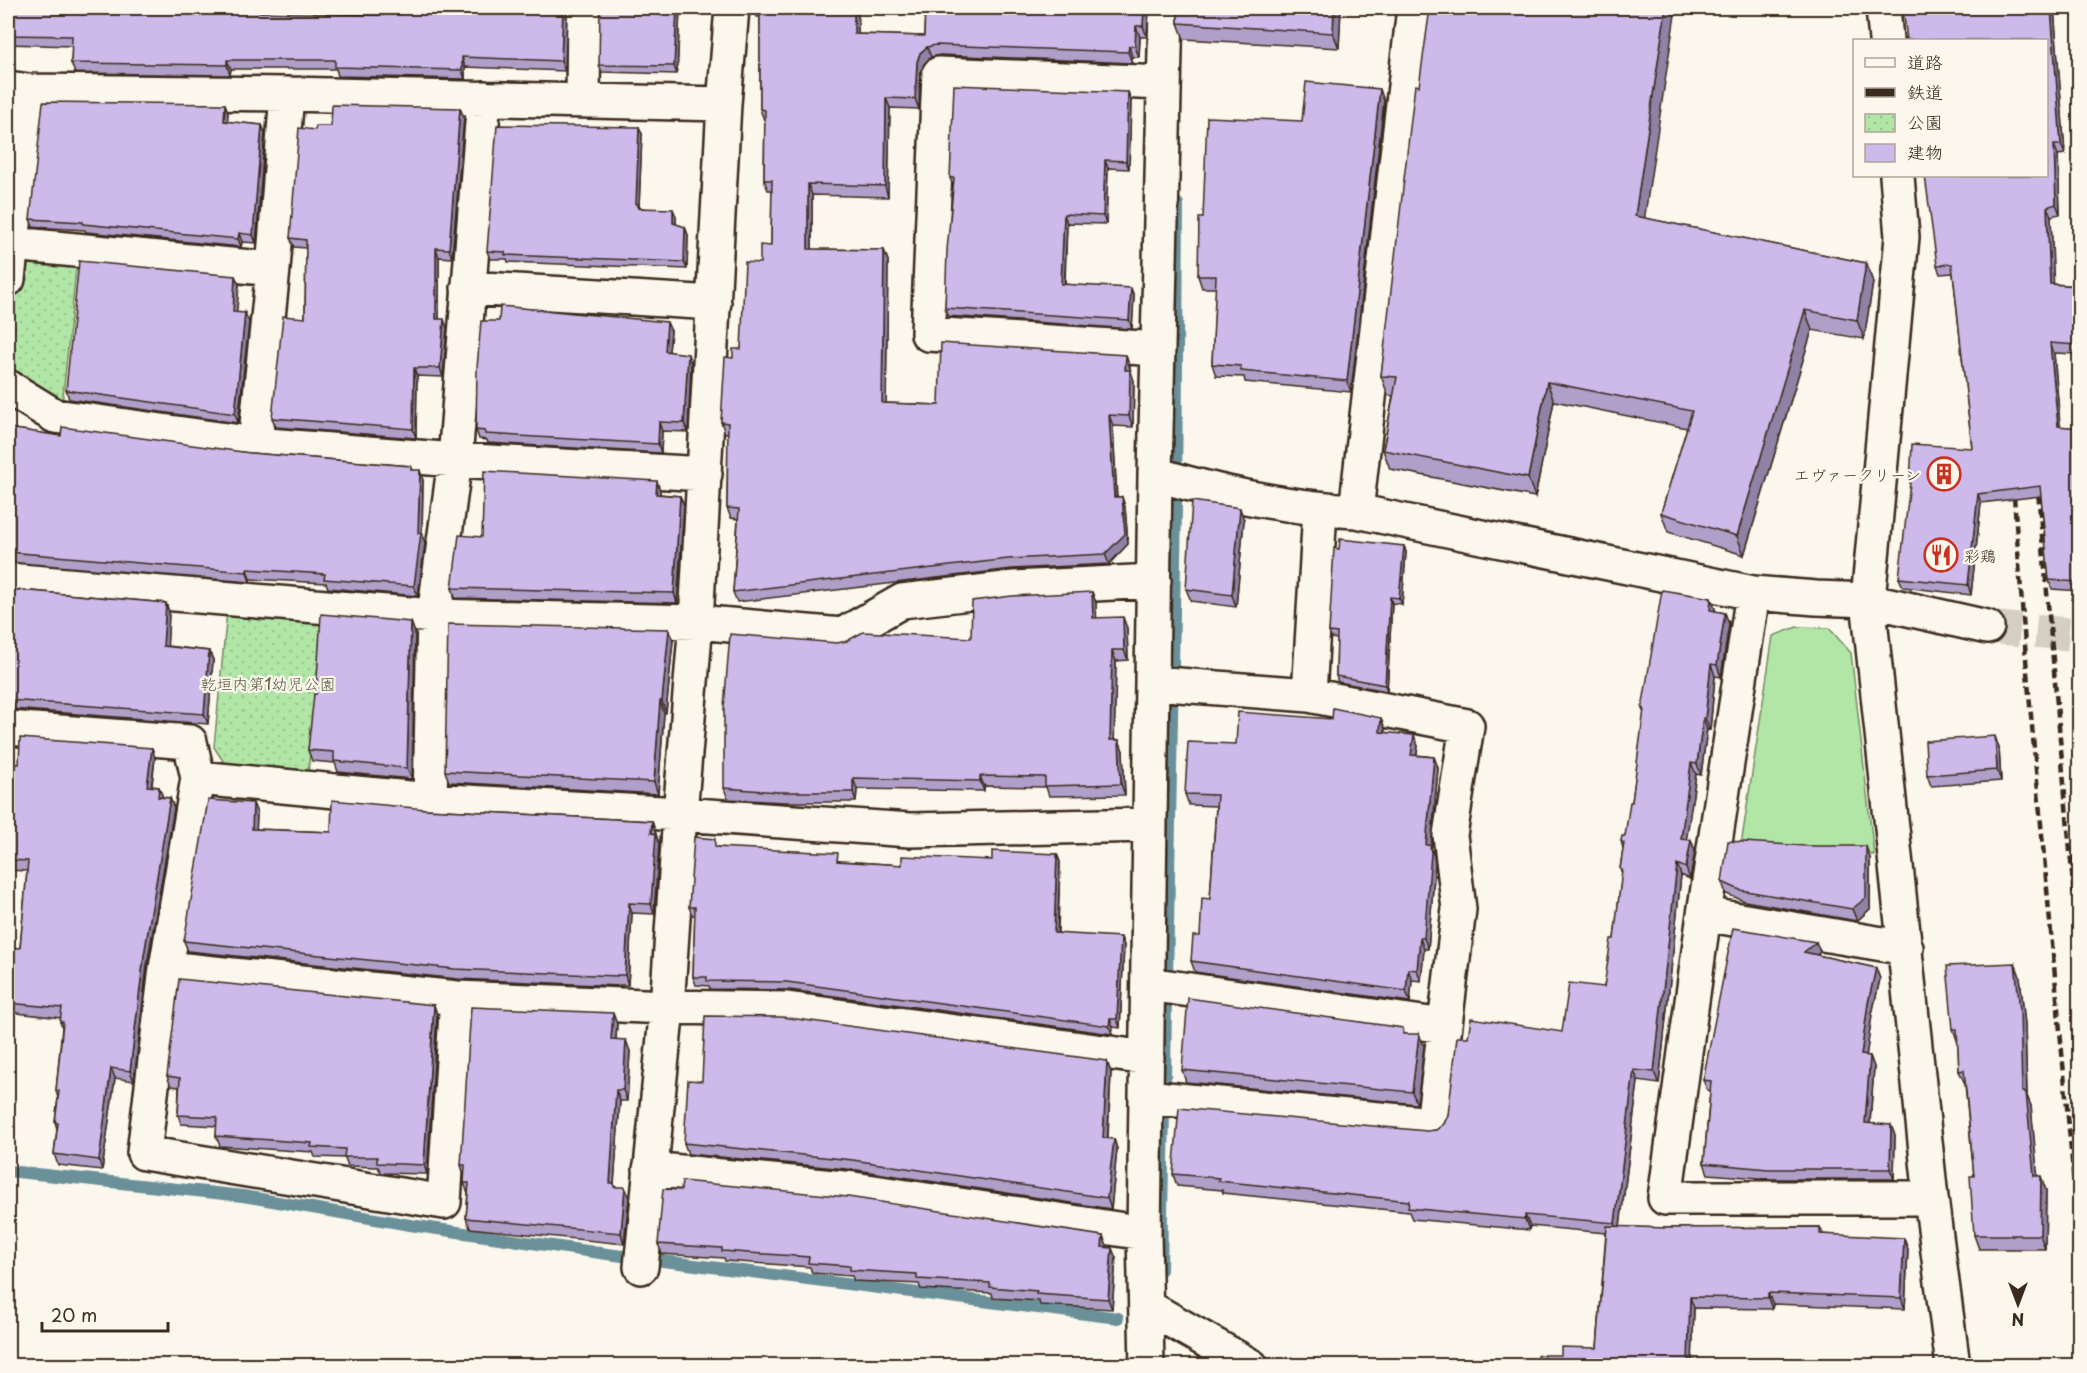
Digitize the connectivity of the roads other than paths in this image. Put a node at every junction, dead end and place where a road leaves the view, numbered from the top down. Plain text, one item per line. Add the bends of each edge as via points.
1 (584, 8) edge
2 (732, 8) edge
3 (1166, 8) edge
4 (1414, 8) edge
5 (1883, 8) edge
6 (1886, 39) edge
7 (1164, 83) junction
8 (18, 89) edge
9 (287, 94) junction
10 (484, 98) junction
11 (584, 100) junction
12 (724, 104) junction
13 (1897, 177) edge
14 (13, 244) junction
15 (273, 269) junction
16 (8, 279) edge
17 (468, 288) junction
18 (714, 303) junction
19 (1158, 349) junction
20 (8, 387) edge
21 (255, 444) junction
22 (455, 460) junction
23 (705, 474) junction
24 (1155, 474) junction
25 (1320, 509) junction
26 (1356, 512) junction
27 (8, 580) edge
28 (1154, 581) junction
29 (1753, 592) junction
30 (1868, 600) junction
31 (434, 616) junction
32 (696, 622) junction
33 (1987, 627) tunnel mouth
34 (1153, 684) junction
35 (1309, 695) junction
36 (8, 728) edge
37 (198, 778) junction
38 (429, 800) junction
39 (680, 814) junction
40 (1150, 825) junction
41 (1704, 914) junction
42 (1906, 948) junction
43 (166, 968) junction
44 (1148, 984) junction
45 (457, 998) junction
46 (667, 1007) junction
47 (1444, 1026) junction
48 (1147, 1058) junction
49 (1146, 1098) junction
50 (650, 1169) junction
51 (1931, 1197) junction
52 (1144, 1233) junction
53 (641, 1260) dead end
54 (1146, 1306) junction
55 (1147, 1365) edge
56 (1251, 1365) edge
57 (1953, 1365) edge

1 - 11 street
2 - 12 street
3 - 7 street
4 - 26 street
5 - 6 street
7 - 19 street
7 - 19 street via 939,74 928,334
8 - 9 street
8 - 14 street
9 - 10 street
9 - 15 street
10 - 11 street
10 - 17 street
11 - 12 street
12 - 18 street
13 - 30 street via 1902,237
14 - 15 street
14 - 16 street
15 - 21 street
17 - 18 street
17 - 22 street
18 - 23 street
19 - 24 street
20 - 21 street via 55,416
21 - 22 street
22 - 23 street
22 - 31 street
23 - 32 street
24 - 25 street via 1193,486
24 - 28 street
25 - 26 street
25 - 35 street
26 - 29 street
27 - 31 street
28 - 32 street via 1014,588 902,601 842,634
28 - 34 street
29 - 30 street
29 - 41 street
30 - 33 street
30 - 42 street
31 - 32 street
31 - 38 street
32 - 39 street
34 - 35 street
34 - 40 street
35 - 47 street via 1467,726 1450,835 1459,909
36 - 37 street via 190,741
37 - 38 street
37 - 43 street
38 - 39 street
39 - 40 street via 910,830
39 - 46 street
40 - 44 street
41 - 42 street
41 - 51 street via 1665,1197
42 - 51 street
43 - 45 street
43 - 45 street via 144,1153 444,1202
44 - 47 street
44 - 48 street
45 - 46 street
46 - 48 street via 787,1009
46 - 50 street
47 - 49 street via 1433,1124
48 - 49 street
49 - 52 street
50 - 52 street via 854,1189
50 - 53 street
51 - 57 street
52 - 54 street
54 - 55 street
54 - 56 street

